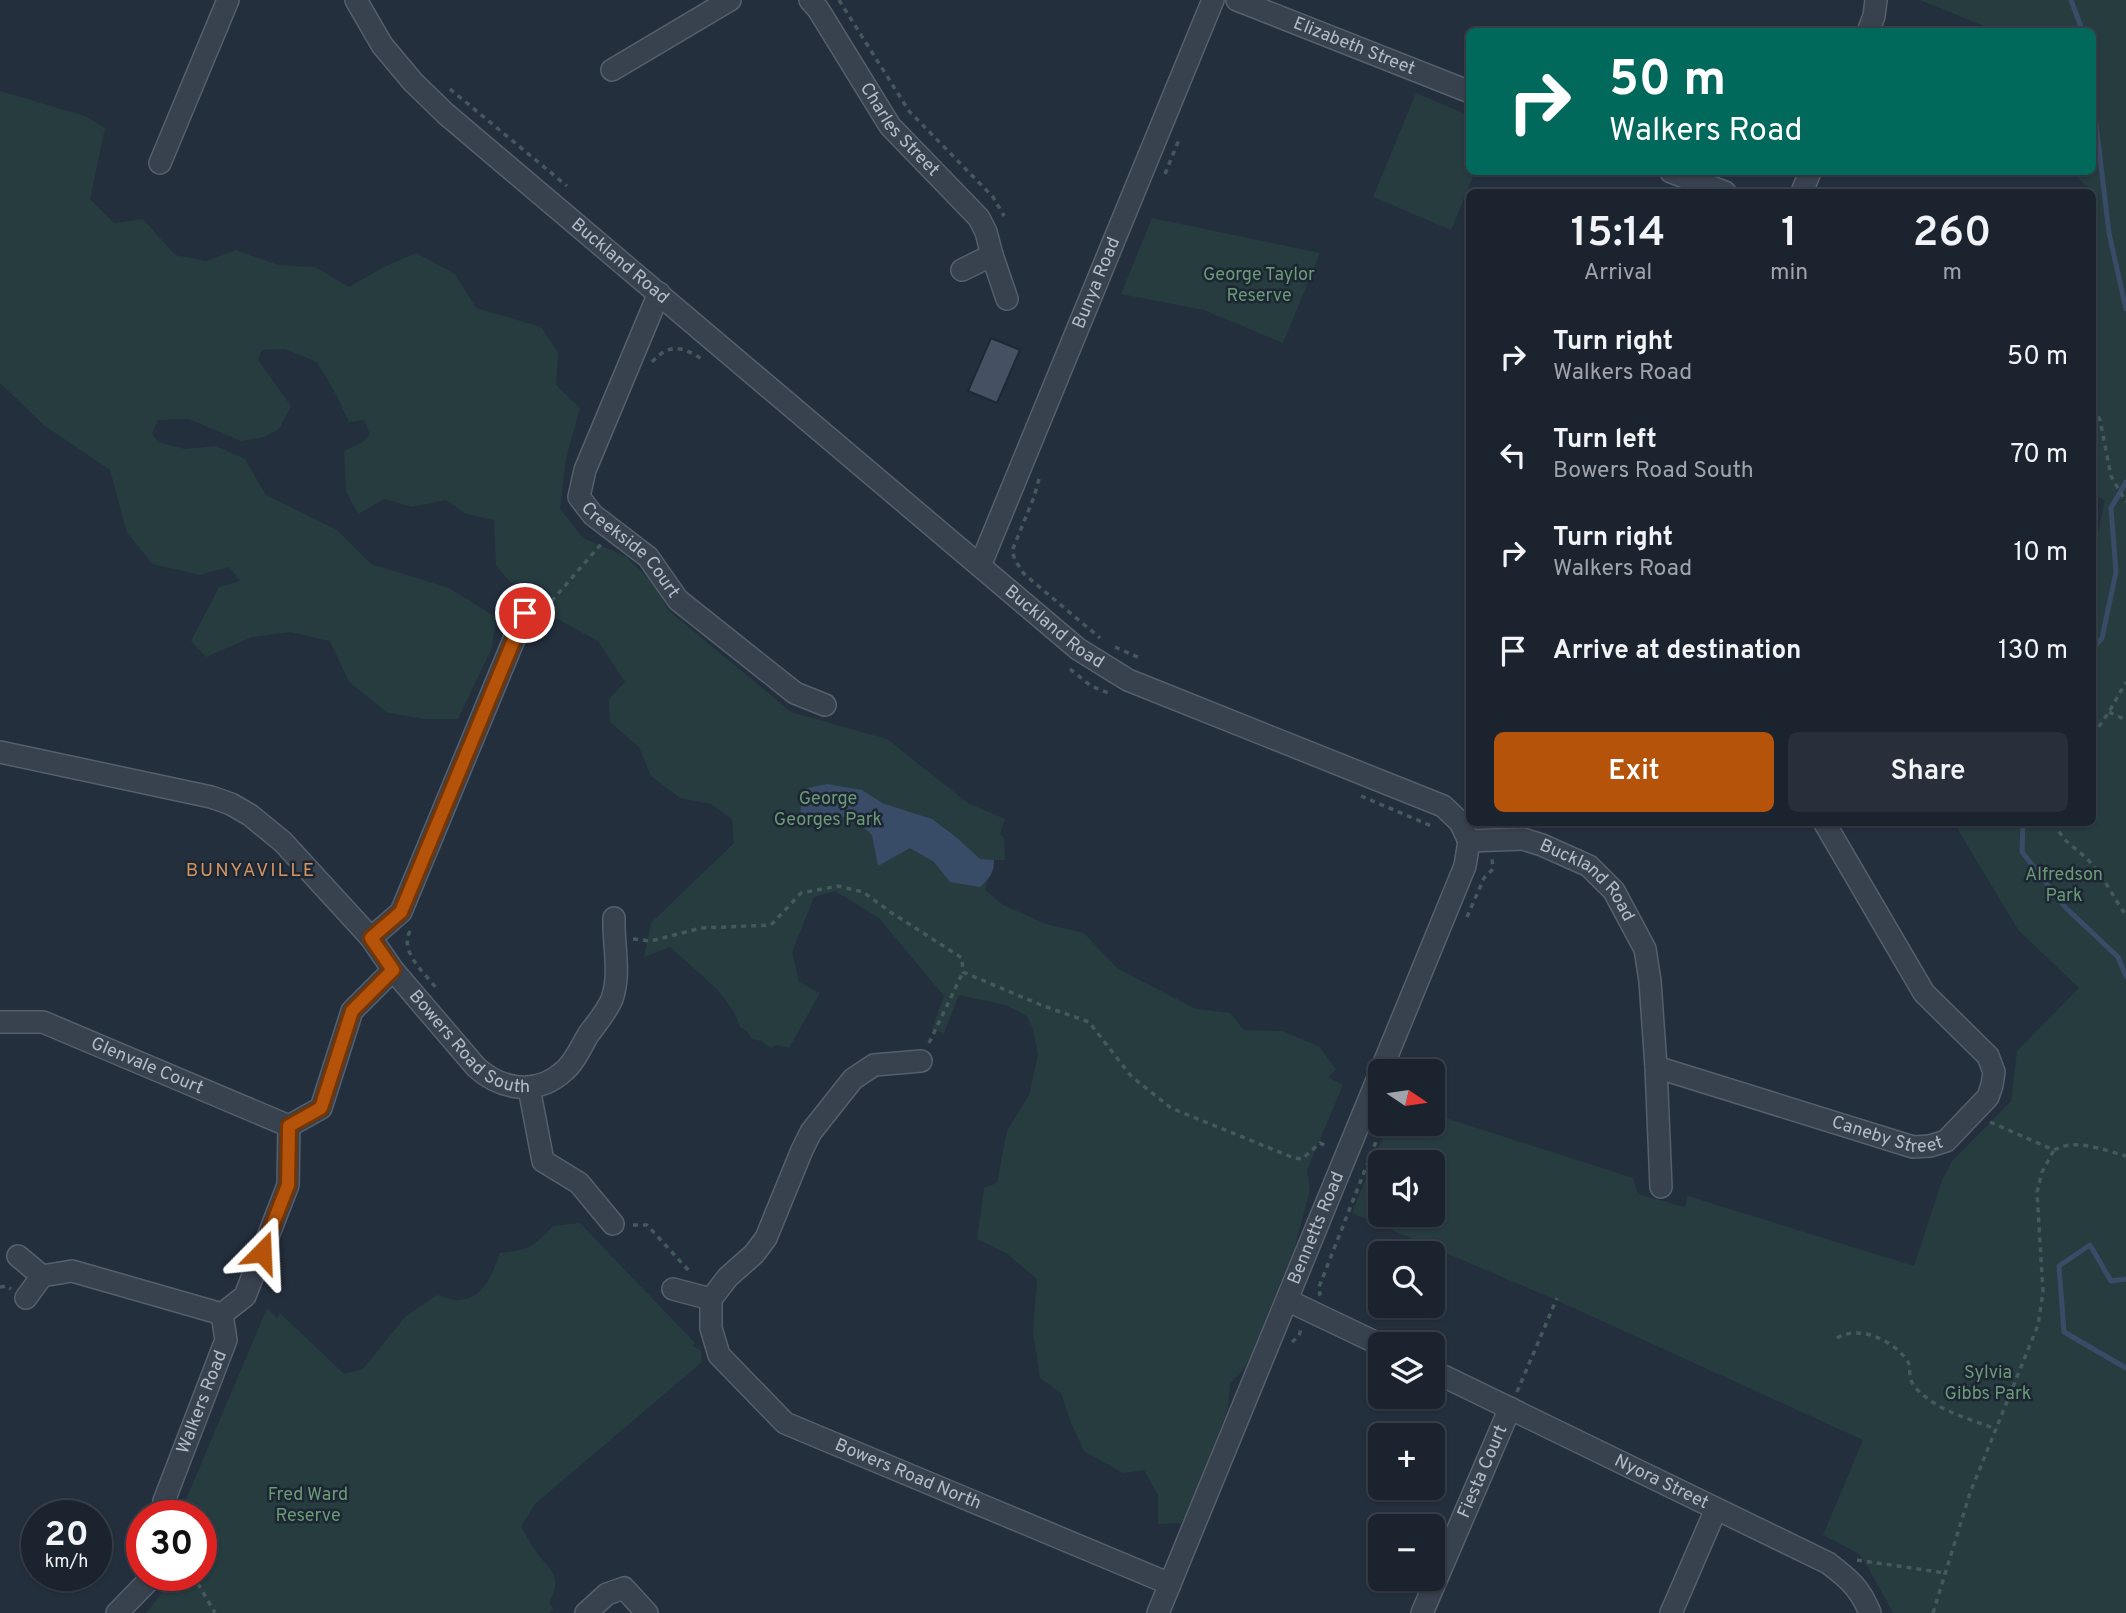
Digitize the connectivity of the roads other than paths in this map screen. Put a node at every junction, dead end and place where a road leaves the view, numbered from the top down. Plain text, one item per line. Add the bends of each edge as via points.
1 (228, 0) edge
2 (356, 0) edge
3 (730, 0) edge
4 (810, 0) edge
5 (1213, 0) edge
6 (1237, 0) edge
7 (1876, 0) edge
8 (1870, 28) edge
9 (612, 70) dead end
10 (1466, 90) edge
11 (160, 163) dead end
12 (1679, 175) edge
13 (1716, 189) edge
14 (992, 255) junction
15 (962, 270) dead end
16 (659, 293) junction
17 (1007, 299) dead end
18 (980, 566) junction
19 (525, 613) dead end
20 (825, 705) dead end
21 (0, 751) edge
22 (1826, 826) edge
23 (1469, 841) junction
24 (613, 928) road end
25 (371, 938) junction
26 (393, 970) junction
27 (0, 1022) edge
28 (921, 1061) road end
29 (1656, 1067) junction
30 (529, 1088) junction
31 (289, 1126) junction
32 (1661, 1186) dead end
33 (613, 1224) road end
34 (18, 1256) dead end
35 (42, 1276) junction
36 (673, 1289) dead end
37 (705, 1297) junction
38 (26, 1298) dead end
39 (1287, 1300) junction
40 (222, 1314) junction
41 (1368, 1339) edge
42 (1445, 1377) edge
43 (1510, 1408) junction
44 (164, 1500) edge
45 (1716, 1509) junction
46 (1170, 1584) junction
47 (138, 1591) edge
48 (117, 1613) edge
49 (586, 1613) edge
50 (647, 1613) edge
51 (1158, 1613) edge
52 (1422, 1613) edge
53 (1671, 1613) edge
54 (1871, 1613) edge

1 - 11 street
2 - 16 street, Buckland Road via 382,45 421,90
3 - 9 street
4 - 14 street, Charles Street via 890,126 978,218
5 - 18 street, Bunya Road
6 - 10 street, Elizabeth Street
7 - 8 street
12 - 13 street
14 - 15 street
14 - 17 street, Charles Street
16 - 18 street, Buckland Road
16 - 20 street, Creekside Court via 585,470 579,497 593,515 648,557 678,600 795,693
18 - 23 street, Buckland Road via 1078,649 1128,680 1443,806 1460,822
19 - 25 street via 401,912
21 - 25 street, Bowers Road South via 231,804 283,842
22 - 29 street, Caneby Street via 1924,993 1988,1056 1994,1072 1988,1097 1946,1141 1913,1147
23 - 29 street, Buckland Road via 1523,839 1542,845 1590,866 1614,891 1645,949
23 - 39 street, Bennetts Road via 1465,866
24 - 30 street, Bowers Road South via 617,972 612,999 565,1071
25 - 26 street, Bowers Road South
26 - 30 street, Bowers Road South via 487,1076 509,1086
26 - 31 street via 352,1011 321,1108
27 - 31 street, Glenvale Court via 43,1023
28 - 37 street via 874,1065 853,1079 811,1132 766,1238
29 - 32 street, Buckland Road
30 - 33 street via 543,1161 579,1183
31 - 40 street via 288,1185 245,1296
34 - 35 street
35 - 38 street
35 - 40 street via 72,1271
36 - 37 street
37 - 46 street, Bowers Road North via 719,1355 785,1423
39 - 41 street
39 - 46 street, Bennetts Road
40 - 44 street, Walkers Road via 226,1340
42 - 43 street, Nyora Street
43 - 45 street, Nyora Street
43 - 52 street, Fiesta Court
45 - 53 street
45 - 54 street, Nyora Street via 1828,1563 1849,1579
46 - 51 street, Bennetts Road
47 - 48 street
49 - 50 street via 607,1594 624,1588

